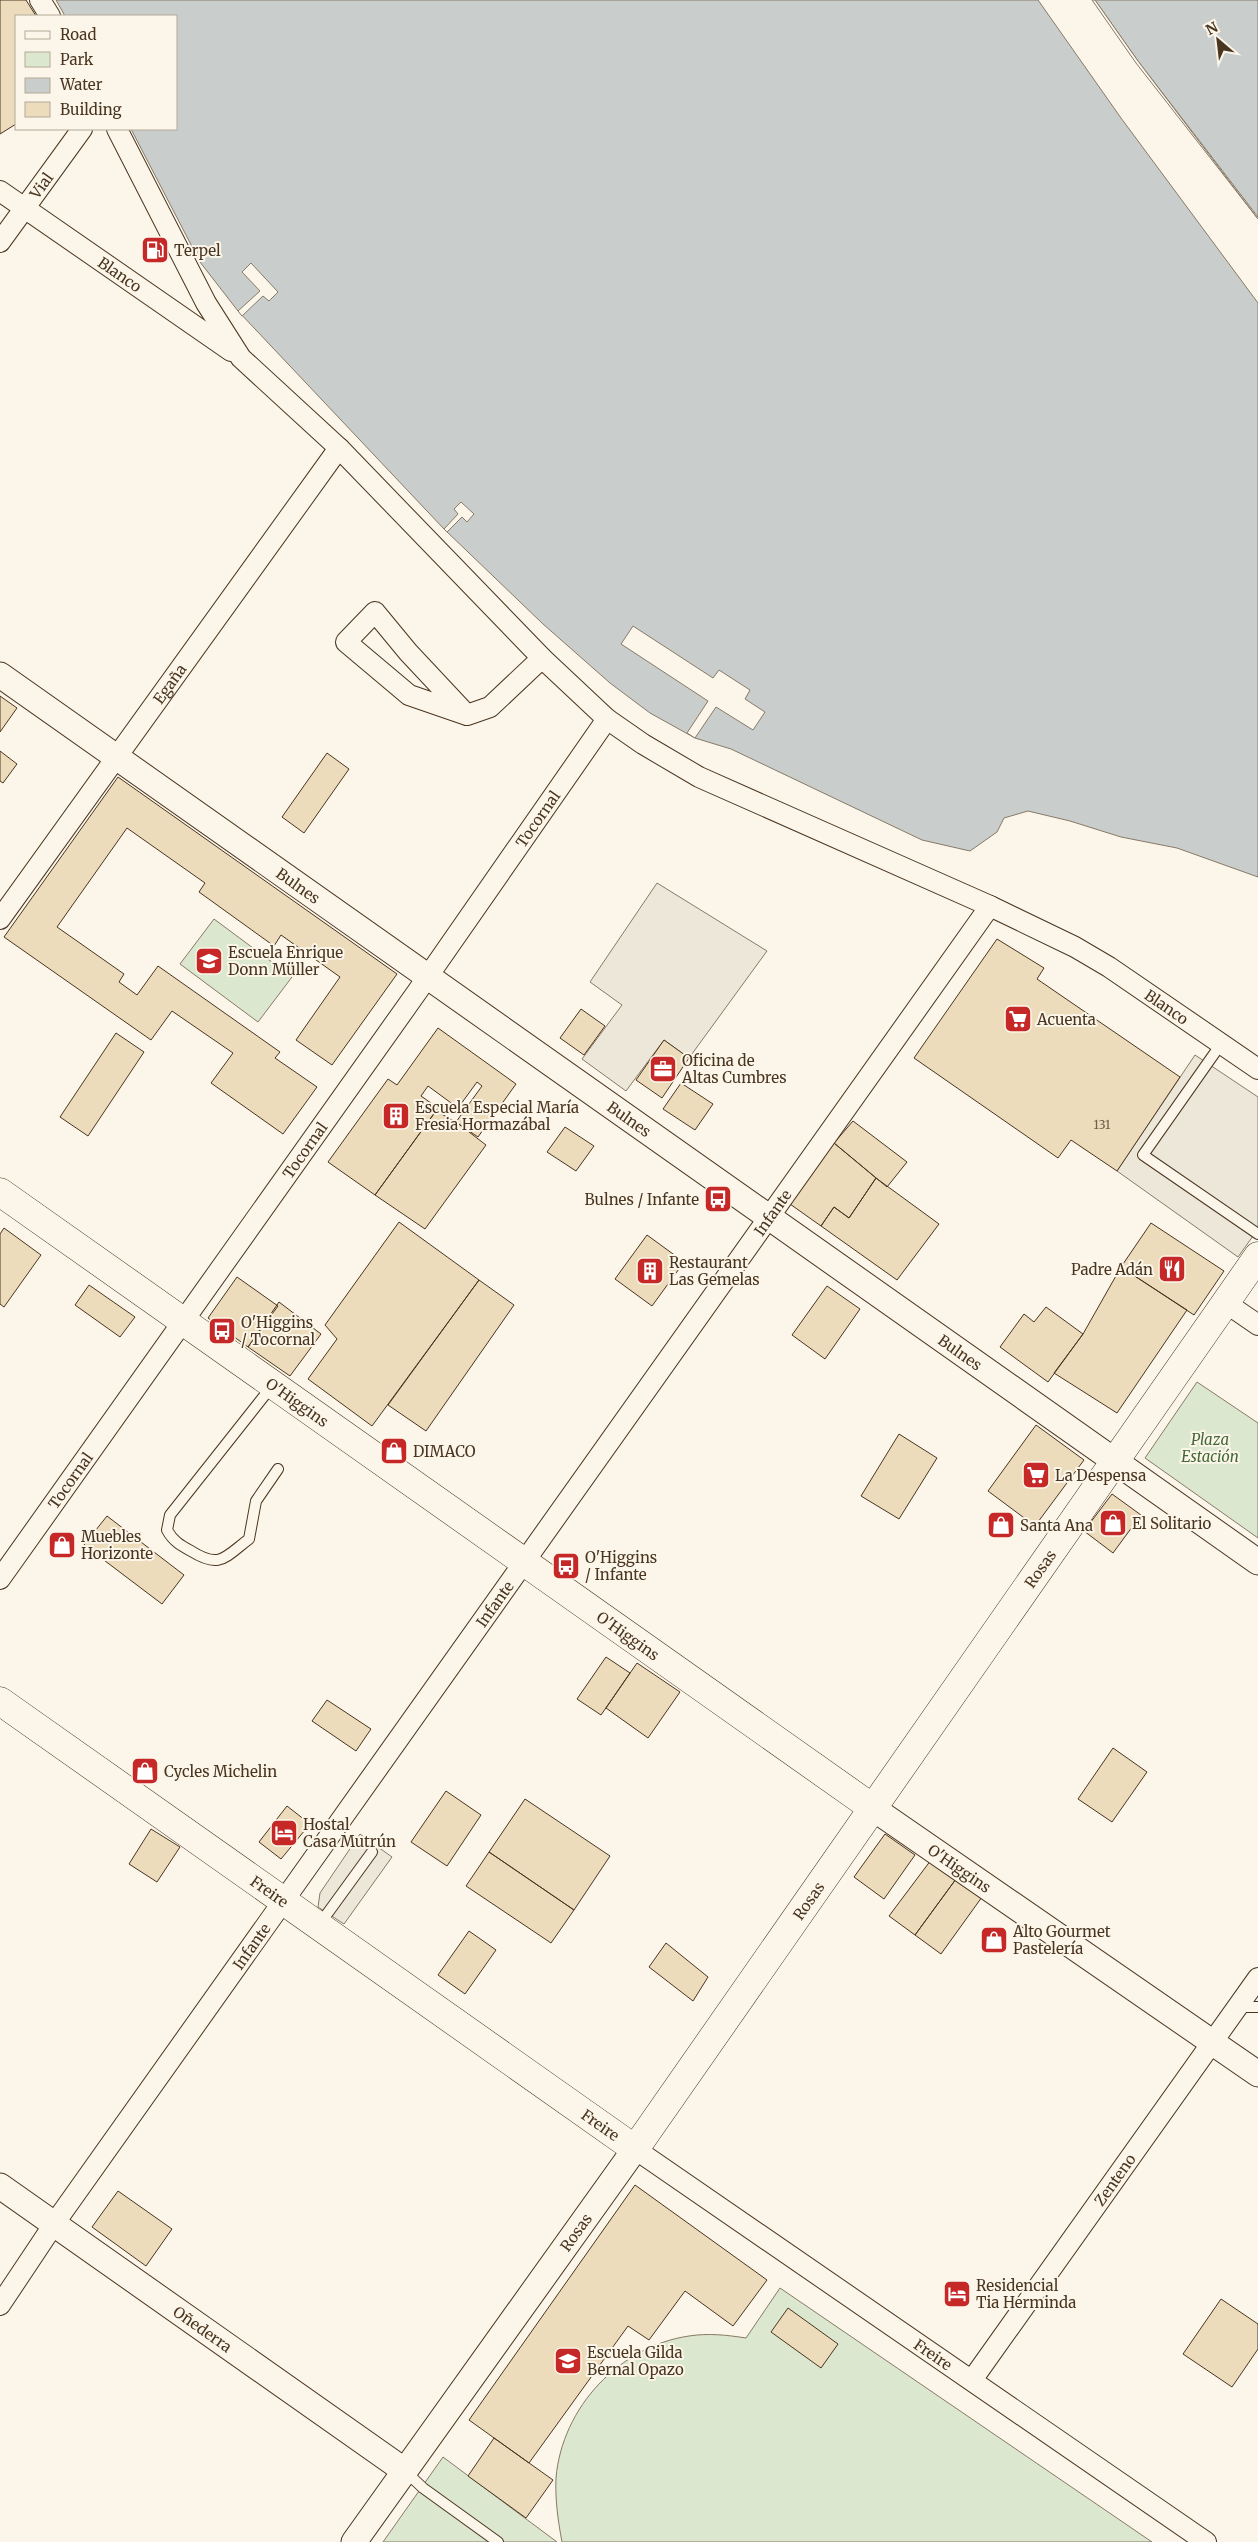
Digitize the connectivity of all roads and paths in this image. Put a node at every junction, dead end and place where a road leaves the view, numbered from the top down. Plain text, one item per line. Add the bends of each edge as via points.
1 (40, 0) edge
2 (49, 15) edge
3 (81, 130) edge
4 (117, 130) edge
5 (0, 191) edge
6 (24, 208) junction
7 (0, 242) edge
8 (241, 358) junction
9 (339, 448) junction
10 (542, 658) junction
11 (0, 675) edge
12 (468, 715) junction
13 (607, 719) junction
14 (116, 758) junction
15 (990, 906) junction
16 (0, 918) edge
17 (427, 978) junction
18 (1221, 1044) junction
19 (1258, 1069) edge
20 (0, 1192) edge
21 (769, 1217) junction
22 (1258, 1234) edge
23 (1258, 1256) edge
24 (1226, 1303) junction
25 (183, 1322) junction
26 (1258, 1325) edge
27 (273, 1386) junction
28 (1116, 1461) junction
29 (278, 1469) dead end
30 (524, 1562) junction
31 (1258, 1562) edge
32 (0, 1579) edge
33 (0, 1701) edge
34 (874, 1809) junction
35 (372, 1852) dead end
36 (284, 1901) junction
37 (319, 1926) junction
38 (1258, 1978) edge
39 (1237, 2007) junction
40 (1258, 2007) edge
41 (1212, 2042) junction
42 (1258, 2074) edge
43 (635, 2149) junction
44 (0, 2186) edge
45 (54, 2224) junction
46 (0, 2305) edge
47 (972, 2380) junction
48 (404, 2471) junction
49 (354, 2542) edge
50 (498, 2542) edge
51 (1206, 2542) edge

1 - 2 street
3 - 6 street, Vial
4 - 8 street via 206,303
5 - 6 street, Blanco
6 - 7 street, Vial
6 - 8 street, Blanco
8 - 9 street, Blanco
9 - 10 street, Blanco
9 - 14 street, Egaña
10 - 12 street via 490,707
10 - 13 street, Blanco
11 - 14 street, Bulnes
12 - 12 street via 375,612 346,642 409,695
13 - 15 street, Blanco via 699,777
13 - 17 street, Tocornal
14 - 16 street, Egaña
14 - 17 street, Bulnes
15 - 18 street, Blanco via 1109,967
15 - 21 street, Infante
17 - 21 street, Bulnes
17 - 25 street, Tocornal
18 - 19 street, Blanco
18 - 22 lane via 1143,1155
20 - 25 main road, O'Higgins
21 - 28 street, Bulnes
21 - 30 street, Infante
23 - 24 main road, Rosas
24 - 26 street
24 - 28 main road, Rosas
25 - 27 main road, O'Higgins
25 - 32 street, Tocornal
27 - 29 lane via 170,1515 167,1530 173,1540 206,1561 224,1558 249,1539 256,1501
27 - 30 main road, O'Higgins
28 - 31 street, Bulnes
28 - 34 main road, Rosas
30 - 34 main road, O'Higgins
30 - 36 street, Infante
33 - 36 main road, Freire
34 - 41 street, O'Higgins
34 - 43 main road, Rosas
35 - 37 lane
36 - 37 main road, Freire
36 - 45 street, Infante
37 - 43 main road, Freire
38 - 39 street, Zenteno
39 - 40 lane
39 - 41 street, Zenteno
41 - 42 street, O'Higgins
41 - 47 street, Zenteno
43 - 47 street, Freire
43 - 48 street, Rosas
44 - 45 street, Oñederra
45 - 46 street, Infante
45 - 48 street, Oñederra
47 - 51 street, Freire
48 - 49 street, Rosas
48 - 50 lane

